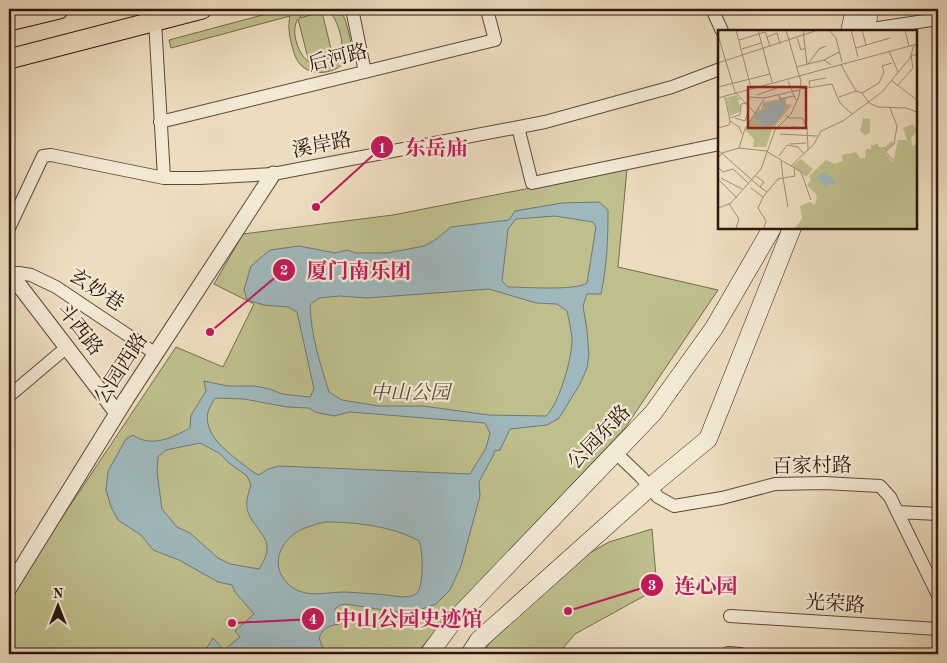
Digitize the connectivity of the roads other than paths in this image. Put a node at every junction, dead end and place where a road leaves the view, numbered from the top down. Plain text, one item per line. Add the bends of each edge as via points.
1 (202, 9) edge
2 (352, 9) edge
3 (712, 9) edge
4 (855, 9) edge
5 (870, 9) edge
6 (51, 10) edge
7 (488, 10) edge
8 (938, 19) edge
9 (9, 21) edge
10 (155, 21) junction
11 (722, 30) edge
12 (860, 30) edge
13 (860, 30) edge
14 (866, 30) edge
15 (9, 58) edge
16 (718, 70) edge
17 (365, 72) junction
18 (160, 122) junction
19 (518, 127) junction
20 (718, 144) edge
21 (274, 174) junction
22 (164, 178) junction
23 (9, 228) edge
24 (771, 229) edge
25 (792, 229) edge
26 (9, 273) edge
27 (67, 347) junction
28 (156, 354) junction
29 (9, 396) edge
30 (117, 413) junction
31 (615, 452) junction
32 (650, 488) junction
33 (897, 512) junction
34 (938, 514) edge
35 (9, 588) edge
36 (938, 595) edge
37 (730, 616) dead end
38 (938, 629) edge
39 (728, 651) edge
40 (429, 654) edge
41 (470, 654) edge
42 (742, 654) edge

1 - 10 main road
2 - 17 street
3 - 11 street
4 - 12 main road
5 - 13 main road
6 - 9 main road
7 - 17 street, 后河路 via 495,40
8 - 14 street
10 - 15 main road
10 - 18 street
16 - 19 street, 溪岸路 via 672,87
17 - 18 street, 后河路
18 - 22 street
19 - 20 street via 532,183
19 - 21 street, 溪岸路
21 - 22 street, 溪岸路
21 - 28 street, 公园西路
22 - 23 street, 溪岸路 via 43,156
24 - 31 main road, 公园东路 via 714,328 653,413
25 - 32 main road via 708,439
26 - 27 street, 斗西路
26 - 28 street, 玄妙巷 via 31,274 56,287
27 - 29 street
27 - 30 street, 斗西路
28 - 30 street, 公园西路
30 - 35 street, 公园西路
31 - 32 street, 百家村路
31 - 40 main road, 公园东路 via 451,624
32 - 33 street, 百家村路 via 674,506 775,484 880,486
32 - 41 main road via 479,640
33 - 34 street
33 - 36 street, 百家村路
37 - 38 street, 光荣路
39 - 42 street

